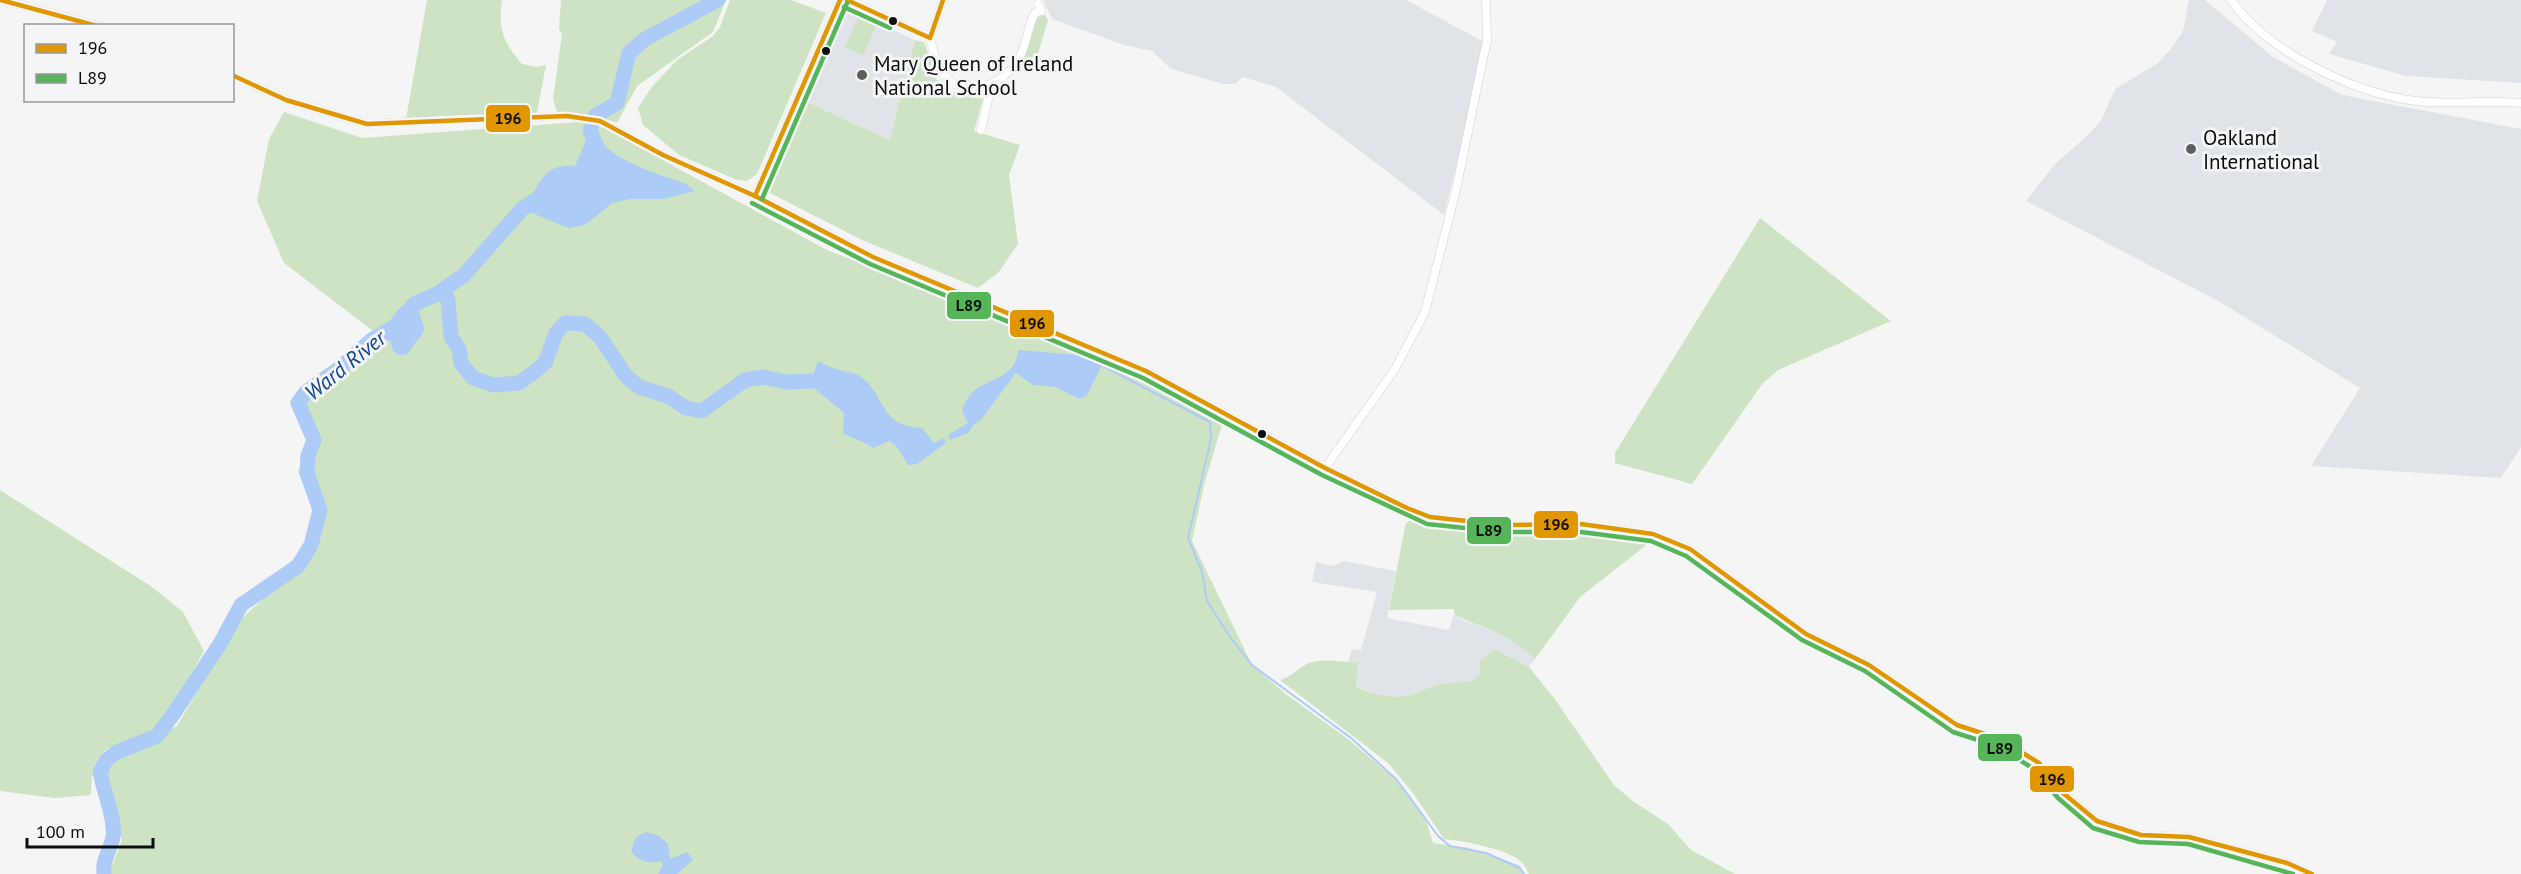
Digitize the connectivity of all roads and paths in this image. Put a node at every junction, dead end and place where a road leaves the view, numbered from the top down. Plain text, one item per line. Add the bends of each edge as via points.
1 (1, 0) edge
2 (840, 0) edge
3 (847, 0) edge
4 (943, 0) edge
5 (1486, 0) edge
6 (2231, 0) edge
7 (1038, 4) dead end
8 (91, 24) edge
9 (930, 38) junction
10 (234, 76) edge
11 (986, 87) junction
12 (2521, 103) edge
13 (973, 119) dead end
14 (755, 196) junction
15 (1325, 468) junction
16 (2312, 874) edge

1 - 8 street
2 - 14 street
3 - 9 street
4 - 9 street
5 - 15 street via 1484,54 1456,190 1425,312 1395,369
6 - 12 street via 2253,25 2277,43 2330,75 2363,88 2416,101
7 - 11 street via 1041,11 1031,20 1020,58 1010,72
9 - 11 street via 940,70 949,81 968,89
10 - 14 street via 286,100 367,124 575,117 600,121 663,155
11 - 13 street via 989,95 982,126
14 - 15 street via 873,257 1146,371
15 - 16 street via 1430,516 1504,525 1581,524 1653,534 1672,541 1690,549 1806,634 1869,665 1957,725 2000,739 2039,763 2063,793 2097,821 2141,836 2189,837 2287,862

